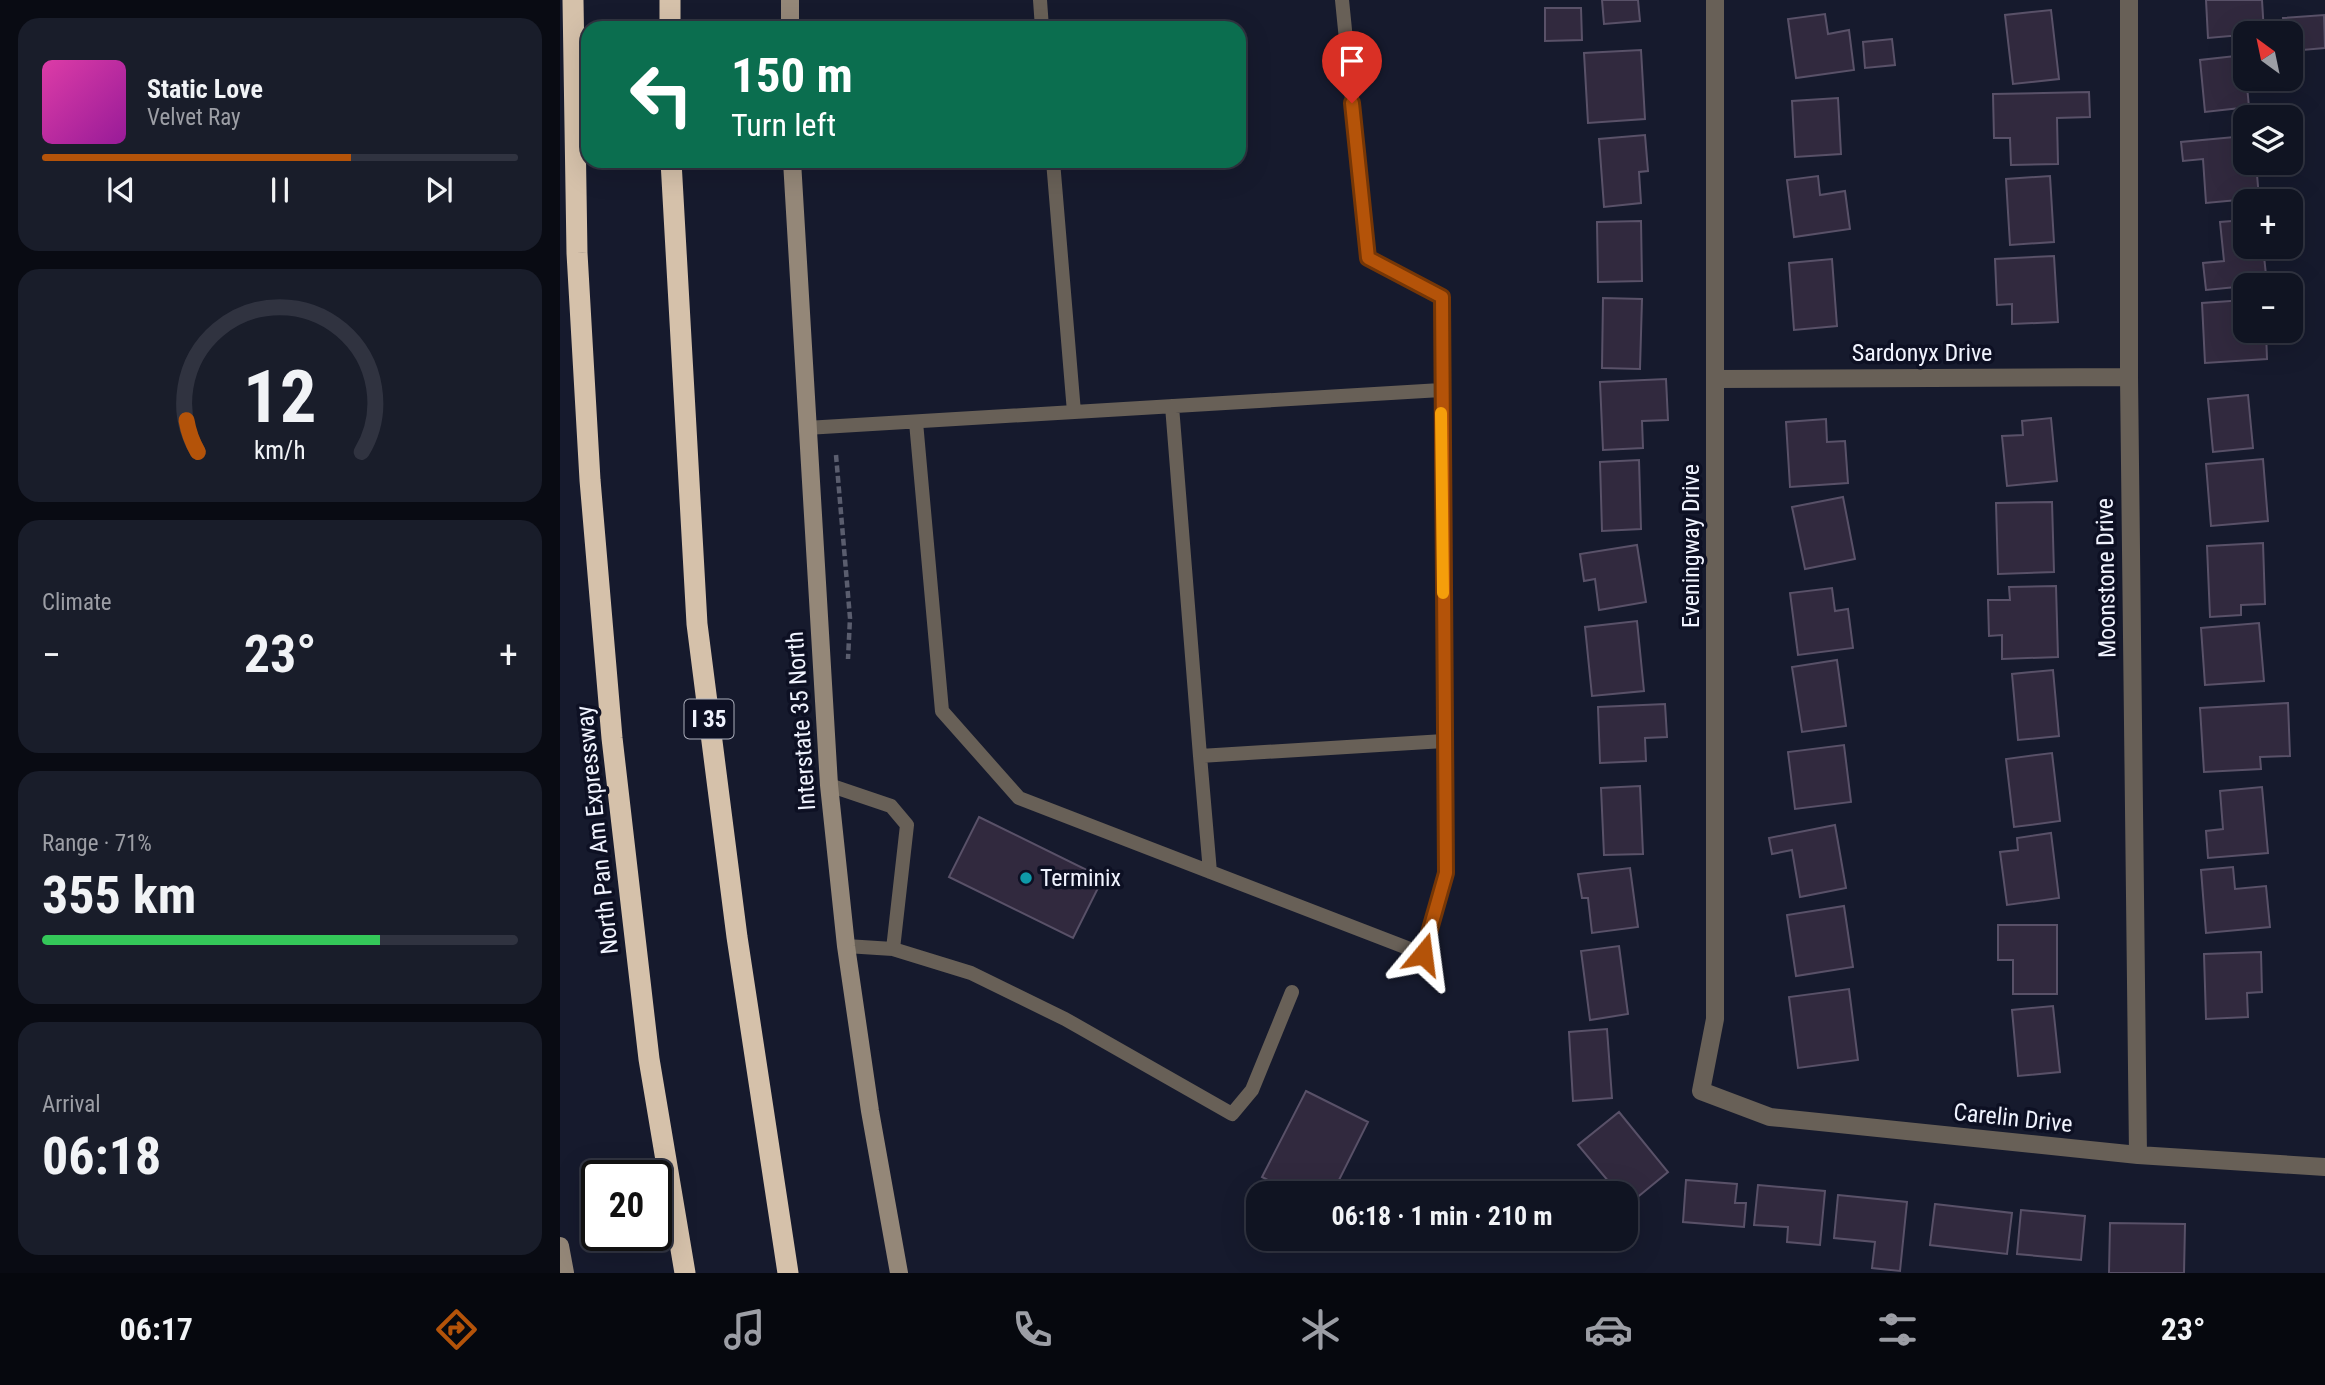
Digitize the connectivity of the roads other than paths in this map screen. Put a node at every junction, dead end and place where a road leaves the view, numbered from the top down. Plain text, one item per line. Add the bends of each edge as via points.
1 (573, 0) edge
2 (670, 0) edge
3 (790, 0) edge
4 (1040, 0) edge
5 (1342, 0) edge
6 (1714, 0) edge
7 (2129, 0) edge
8 (670, 21) edge
9 (790, 21) edge
10 (1042, 21) edge
11 (671, 168) edge
12 (792, 168) edge
13 (1054, 168) edge
14 (2129, 377) junction
15 (1716, 379) junction
16 (1441, 390) junction
17 (1172, 406) junction
18 (1074, 412) junction
19 (916, 422) junction
20 (806, 428) junction
21 (1444, 741) junction
22 (1200, 756) junction
23 (829, 785) junction
24 (1210, 872) junction
25 (846, 946) junction
26 (893, 949) junction
27 (1292, 992) dead end
28 (1701, 1091) joint
29 (2137, 1155) junction
30 (2325, 1167) edge
31 (560, 1246) edge
32 (565, 1273) edge
33 (685, 1273) edge
34 (788, 1273) edge
35 (899, 1273) edge

1 - 33 highway, North Pan Am Expressway via 577,253 609,711 649,1059
2 - 8 highway
3 - 9 main road
4 - 10 lane
5 - 16 lane via 1368,258 1442,297
6 - 15 street, Eveningway Drive
7 - 14 street, Moonstone Drive
11 - 34 highway, I 35 via 697,624 737,937
12 - 20 main road, Interstate 35 North
13 - 18 lane
14 - 15 street, Sardonyx Drive
14 - 29 street, Moonstone Drive
15 - 28 street, Eveningway Drive via 1715,1019
16 - 17 lane
16 - 21 lane
17 - 18 lane
17 - 22 lane
18 - 19 lane
19 - 20 lane
19 - 24 lane via 942,711 1019,798
20 - 23 main road, Interstate 35 North
21 - 22 lane
21 - 24 lane via 1446,873 1423,954
22 - 24 lane
23 - 25 main road, Interstate 35 North
23 - 26 lane via 891,806 907,825
25 - 26 lane
25 - 35 main road, Interstate 35 North
26 - 27 lane via 971,973 1043,1008 1232,1114 1252,1090
28 - 29 street, Carelin Drive via 1770,1117
29 - 30 street, Carelin Drive
31 - 32 main road

